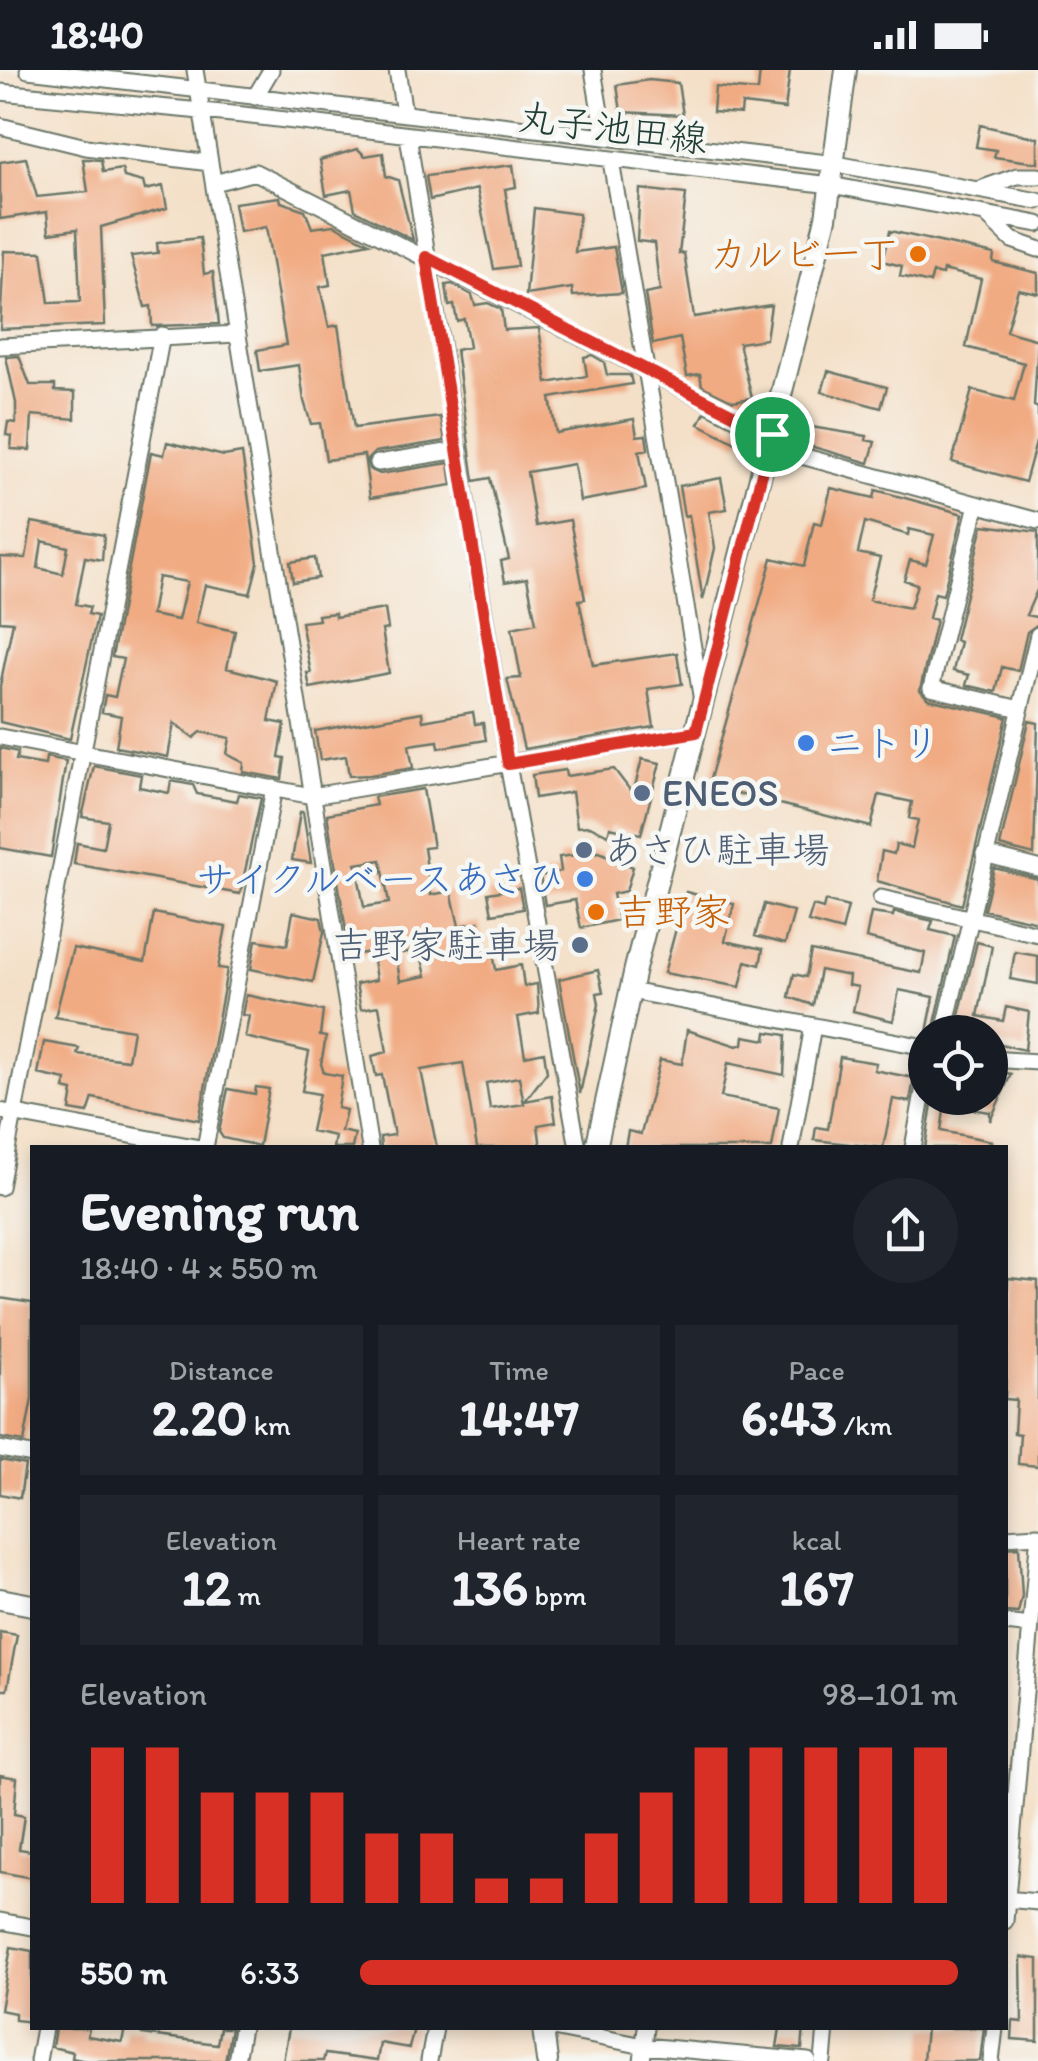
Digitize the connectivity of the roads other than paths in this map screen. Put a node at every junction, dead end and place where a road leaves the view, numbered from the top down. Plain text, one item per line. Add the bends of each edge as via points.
1 (28, 70) edge
2 (195, 70) edge
3 (271, 70) edge
4 (398, 70) edge
5 (593, 70) edge
6 (846, 70) edge
7 (198, 90) junction
8 (0, 92) edge
9 (255, 97) junction
10 (203, 112) junction
11 (404, 112) junction
12 (0, 126) edge
13 (604, 135) junction
14 (408, 136) junction
15 (611, 161) junction
16 (210, 163) junction
17 (836, 164) junction
18 (1038, 176) edge
19 (214, 183) junction
20 (832, 185) junction
21 (979, 188) junction
22 (1038, 202) edge
23 (988, 213) junction
24 (1038, 224) edge
25 (1038, 249) edge
26 (426, 257) junction
27 (238, 334) junction
28 (162, 336) junction
29 (0, 346) edge
30 (646, 369) junction
31 (770, 440) junction
32 (459, 450) junction
33 (378, 463) dead end
34 (977, 504) junction
35 (1038, 521) edge
36 (1038, 635) edge
37 (703, 704) junction
38 (1020, 712) junction
39 (1038, 720) edge
40 (696, 732) junction
41 (0, 736) edge
42 (85, 753) junction
43 (508, 764) junction
44 (274, 788) junction
45 (312, 796) junction
46 (984, 854) junction
47 (1037, 864) edge
48 (881, 898) dead end
49 (970, 919) junction
50 (1038, 934) edge
51 (630, 991) junction
52 (948, 1015) edge
53 (813, 1026) junction
54 (908, 1044) edge
55 (1008, 1060) edge
56 (1036, 1060) edge
57 (7, 1112) edge
58 (919, 1115) edge
59 (186, 1145) edge
60 (203, 1145) edge
61 (370, 1145) edge
62 (577, 1145) edge
63 (597, 1145) edge
64 (792, 1145) edge
65 (914, 1145) edge
66 (0, 1187) edge
67 (0, 1449) edge
68 (30, 1455) edge
69 (1038, 1535) edge
70 (1008, 1537) edge
71 (1038, 1544) edge
72 (0, 1599) edge
73 (30, 1605) edge
74 (1008, 1624) edge
75 (1033, 1635) edge
76 (1018, 1770) junction
77 (1038, 1772) edge
78 (1008, 1878) edge
79 (1008, 1899) edge
80 (1038, 1902) edge
81 (0, 1922) edge
82 (30, 1928) edge
83 (44, 2030) edge
84 (242, 2030) edge
85 (436, 2030) edge
86 (543, 2030) edge
87 (560, 2030) edge
88 (826, 2030) edge
89 (994, 2030) edge
90 (643, 2054) edge
91 (40, 2060) edge
92 (236, 2061) edge
93 (430, 2061) edge
94 (546, 2061) edge
95 (808, 2061) edge
96 (824, 2061) edge
97 (991, 2061) edge

1 - 7 street, 丸子池田線
2 - 7 street
3 - 9 street
4 - 11 street
5 - 13 street
6 - 17 main road
7 - 9 street, 丸子池田線
7 - 10 street
8 - 10 street, 丸子池田線
9 - 11 street, 丸子池田線
10 - 14 street, 丸子池田線
10 - 16 street
11 - 13 street, 丸子池田線
12 - 16 street via 86,147
13 - 17 street, 丸子池田線
14 - 15 street, 丸子池田線
14 - 26 street
15 - 20 street, 丸子池田線
15 - 30 street
16 - 19 street
17 - 20 main road
17 - 21 street, 丸子池田線
18 - 21 street
19 - 26 street via 255,172
19 - 27 street
20 - 23 street, 丸子池田線
20 - 31 main road
21 - 22 street, 丸子池田線
23 - 24 street, 丸子池田線
23 - 25 street via 1012,240
26 - 30 street
26 - 32 street
27 - 28 street
27 - 45 street
28 - 29 street
28 - 42 street
30 - 31 street
30 - 37 street
31 - 34 street
31 - 37 main road
32 - 33 street
32 - 43 street
34 - 35 street
34 - 38 street via 931,688
36 - 38 street
37 - 40 main road
38 - 39 street
38 - 46 street
40 - 43 street
40 - 51 main road
41 - 42 street
42 - 44 street
42 - 57 street
43 - 45 street
43 - 62 street
44 - 45 street
44 - 60 street
45 - 61 street
46 - 47 street
46 - 49 street
48 - 49 street
49 - 50 street
49 - 52 street
51 - 53 street
51 - 63 main road
53 - 54 street
53 - 64 street
55 - 56 street
57 - 59 street
57 - 66 street
58 - 65 street
67 - 68 street
69 - 70 street
71 - 75 street
72 - 73 main road
74 - 75 street
75 - 76 street
76 - 77 street
76 - 78 street
79 - 80 street
81 - 82 street
83 - 91 street
84 - 92 street
85 - 93 street
86 - 94 main road
87 - 90 street
88 - 96 street
89 - 97 street
90 - 95 street

